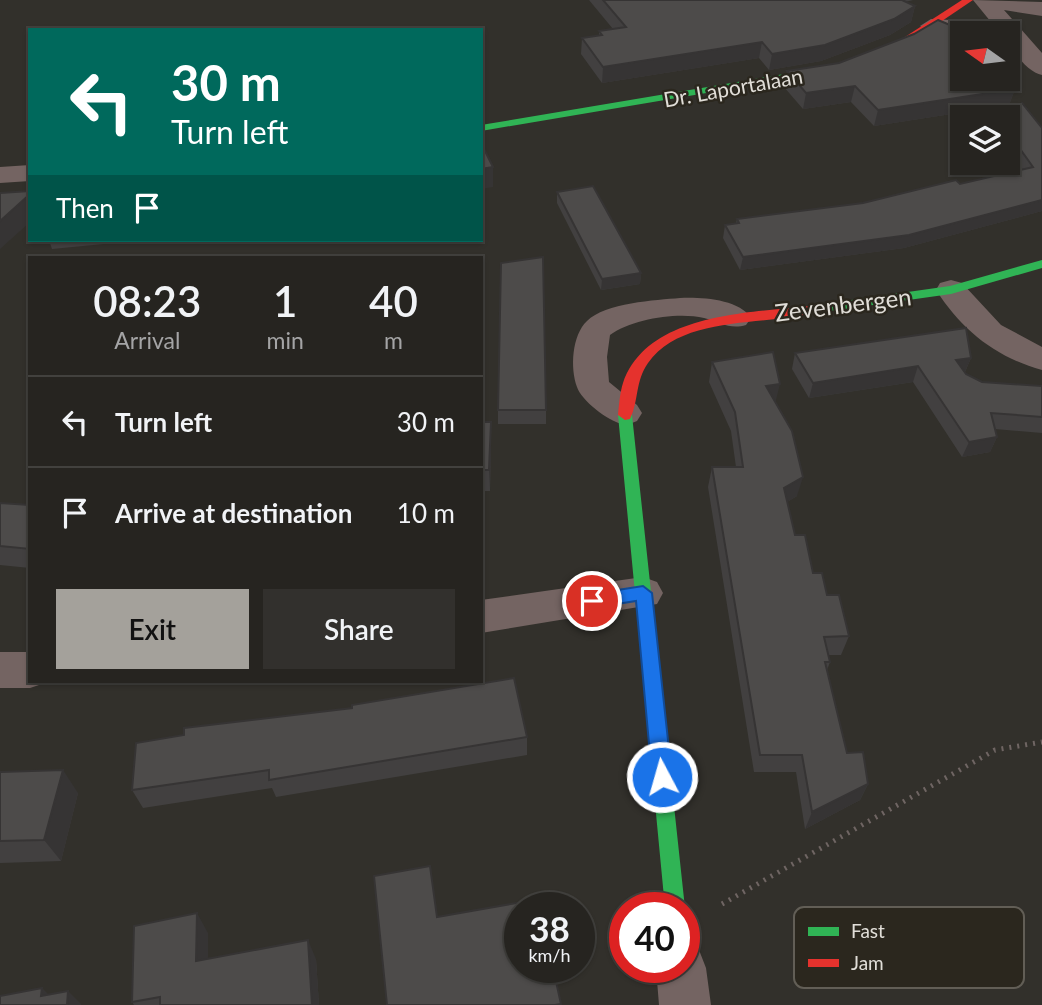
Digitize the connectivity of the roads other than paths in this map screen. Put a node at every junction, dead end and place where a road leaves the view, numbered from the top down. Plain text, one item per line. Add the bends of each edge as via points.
1 (968, 0) edge
2 (984, 0) edge
3 (997, 0) edge
4 (1042, 9) edge
5 (1002, 21) edge
6 (931, 26) junction
7 (950, 27) edge
8 (1020, 42) edge
9 (879, 54) edge
10 (858, 62) edge
11 (1042, 68) edge
12 (483, 128) edge
13 (28, 173) edge
14 (0, 175) edge
15 (1042, 264) edge
16 (951, 290) junction
17 (735, 318) junction
18 (1042, 359) edge
19 (625, 414) junction
20 (643, 593) junction
21 (483, 617) edge
22 (0, 670) edge
23 (28, 670) edge
24 (673, 892) edge
25 (683, 983) edge
26 (685, 1005) edge

1 - 6 street
2 - 5 street
3 - 4 street
6 - 7 street
6 - 9 street
8 - 11 street
10 - 12 street, Dr. Laportalaan via 791,78
13 - 14 street
15 - 16 street, Zevenbergen
16 - 17 street, Zevenbergen
16 - 18 street via 985,331 1009,347
17 - 19 street, Zevenbergen via 673,335 645,356 629,377
17 - 19 street, Zevenbergen via 702,308 664,310 615,317 598,328 590,351 593,387
19 - 20 street, Zevenbergen
20 - 21 street
20 - 24 street, Zevenbergen
22 - 23 street
25 - 26 street

